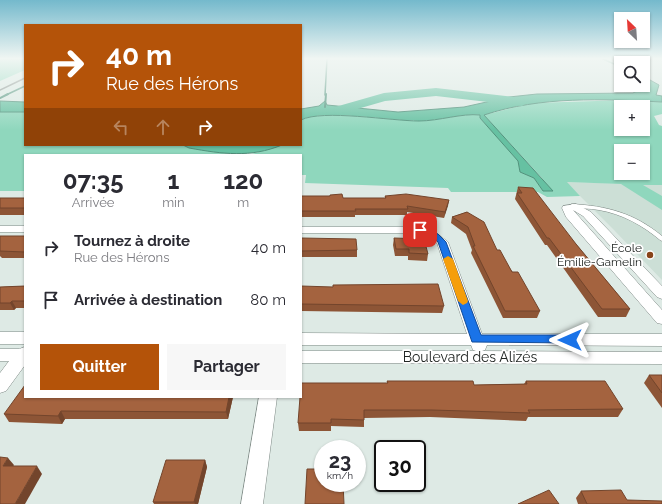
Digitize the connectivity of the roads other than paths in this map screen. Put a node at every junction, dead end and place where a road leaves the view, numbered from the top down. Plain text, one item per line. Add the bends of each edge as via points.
1 (571, 206) junction
2 (0, 229) edge
3 (24, 229) edge
4 (302, 230) edge
5 (662, 239) edge
6 (662, 294) edge
7 (662, 319) edge
8 (0, 338) edge
9 (24, 338) edge
10 (302, 339) edge
11 (477, 339) junction
12 (662, 340) edge
13 (24, 354) edge
14 (0, 355) edge
15 (302, 357) edge
16 (483, 357) junction
17 (662, 358) edge
18 (0, 386) edge
19 (268, 398) edge
20 (252, 504) edge

1 - 5 lane via 590,206 630,217 648,226
1 - 6 street via 580,208 587,214
1 - 7 street via 567,208 570,215
2 - 3 street
4 - 11 street via 416,230 435,236 442,242
8 - 9 street
10 - 11 street, Boulevard des Alizés
11 - 12 street, Boulevard des Alizés
11 - 16 street
13 - 14 street
13 - 18 street
15 - 16 street, Boulevard des Alizés
16 - 17 street, Boulevard des Alizés
19 - 20 street

